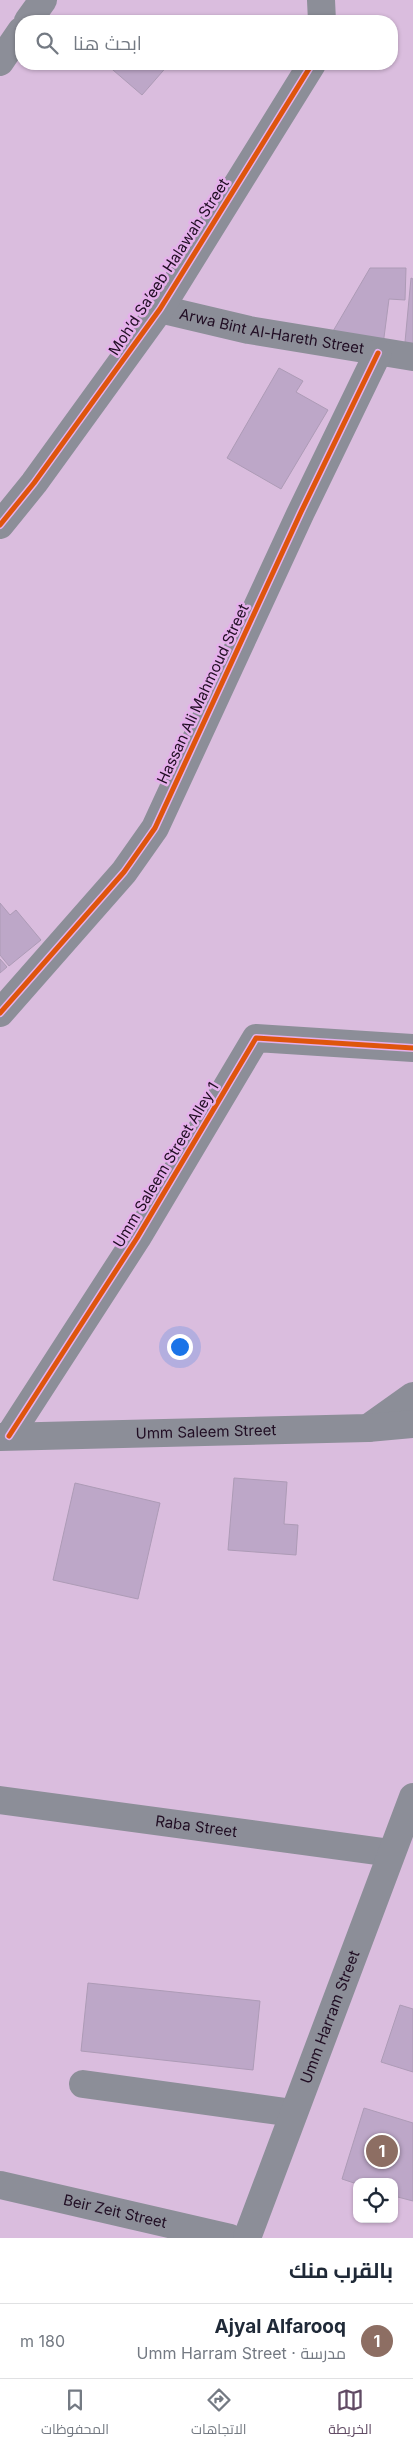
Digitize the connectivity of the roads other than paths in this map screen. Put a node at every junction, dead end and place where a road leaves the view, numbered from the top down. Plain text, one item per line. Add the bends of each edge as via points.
1 (43, 0) edge
2 (321, 0) edge
3 (32, 15) edge
4 (322, 15) edge
5 (15, 40) edge
6 (0, 62) edge
7 (308, 70) edge
8 (160, 309) junction
9 (378, 353) junction
10 (413, 357) edge
11 (0, 525) edge
12 (0, 1013) edge
13 (413, 1048) edge
14 (413, 1396) edge
15 (413, 1424) edge
16 (368, 1428) junction
17 (5, 1436) edge
18 (413, 1797) edge
19 (0, 1800) edge
20 (391, 1853) junction
21 (83, 2084) dead end
22 (293, 2114) junction
23 (0, 2185) edge
24 (230, 2238) edge
25 (247, 2238) edge

1 - 3 street
2 - 4 street
5 - 6 street
7 - 8 street, Moh’d Sa’eeb Halawah Street
8 - 9 street, Arwa Bint Al-Hareth Street via 249,330
8 - 11 street, Moh’d Sa’eeb Halawah Street via 34,484
9 - 10 street, Arwa Bint Al-Hareth Street
9 - 12 street, Hassan Ali Mahmoud Street via 155,828 124,872
13 - 17 street, Umm Saleem Street Alley 1 via 256,1038 137,1238
14 - 16 street
15 - 16 street, Umm Saleem Street
16 - 17 street, Umm Saleem Street
18 - 20 street, Umm Harram Street
19 - 20 street, Raba Street
20 - 22 street, Umm Harram Street
21 - 22 street
22 - 25 street, Umm Harram Street
23 - 24 street, Beir Zeit Street

